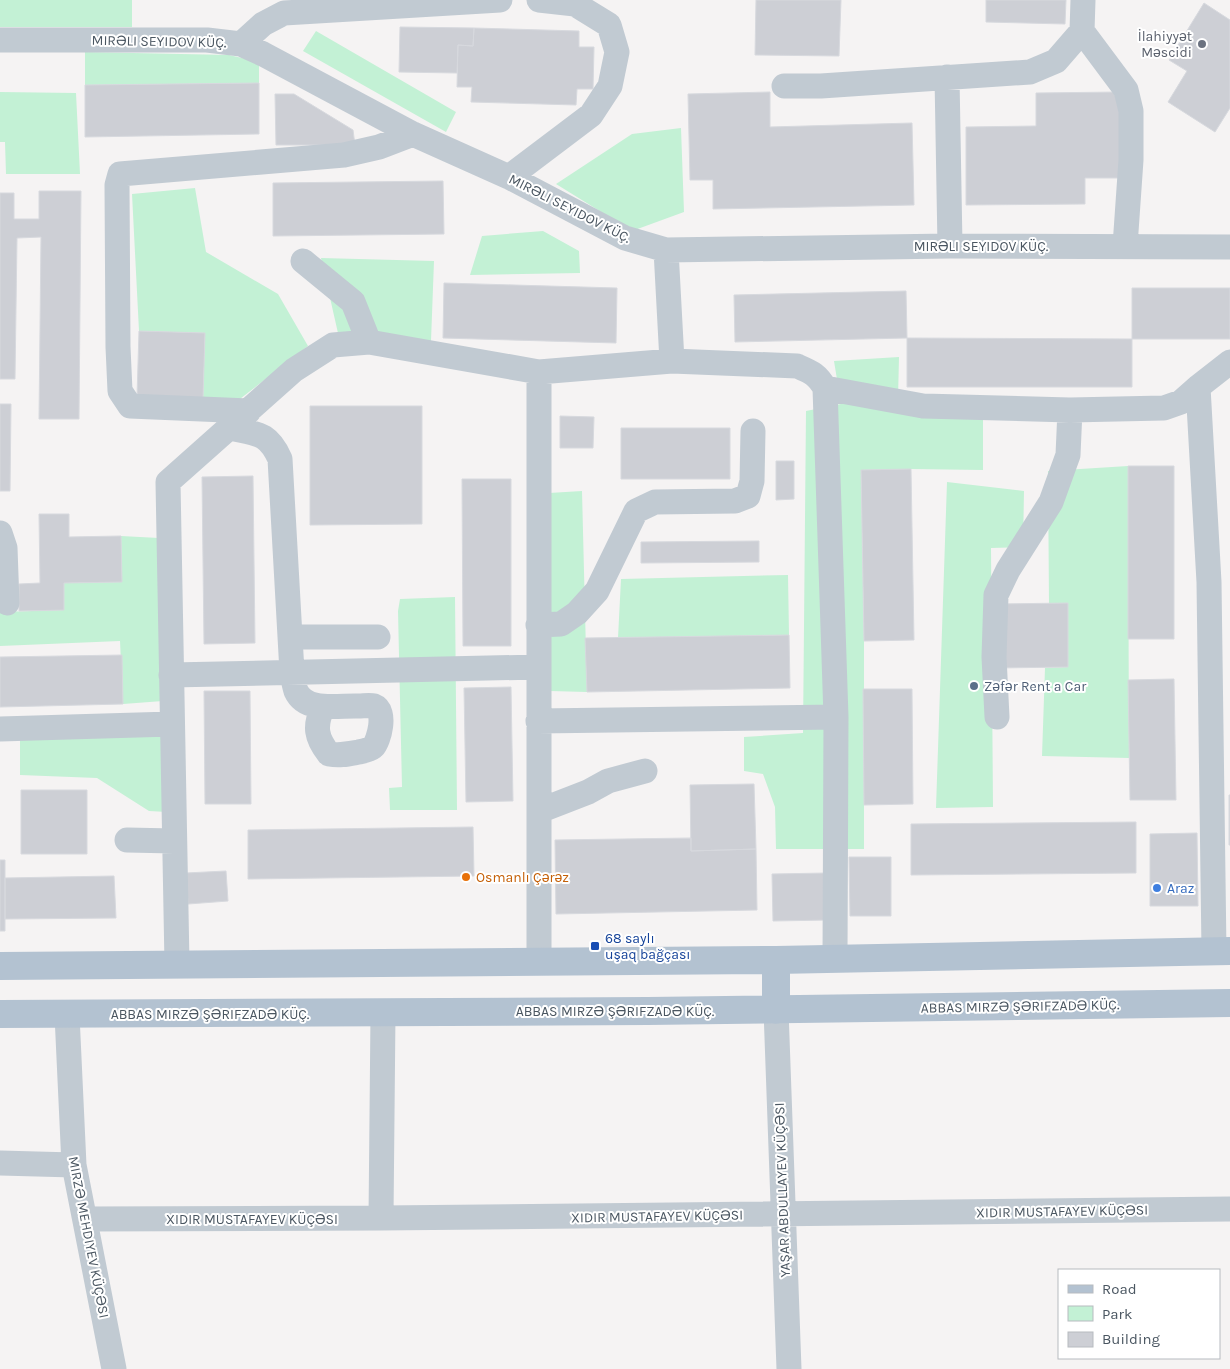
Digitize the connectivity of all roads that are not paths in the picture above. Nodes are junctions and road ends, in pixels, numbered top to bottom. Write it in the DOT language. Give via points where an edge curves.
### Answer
graph roads {
  1 [pos="500,0"];
  2 [pos="539,0"];
  3 [pos="1083,0"];
  4 [pos="330,5"];
  5 [pos="1082,31"];
  6 [pos="0,40"];
  7 [pos="241,44"];
  8 [pos="947,78"];
  9 [pos="784,86"];
  10 [pos="412,134"];
  11 [pos="509,177"];
  12 [pos="950,246"];
  13 [pos="1125,246"];
  14 [pos="1230,247"];
  15 [pos="666,250"];
  16 [pos="303,262"];
  17 [pos="369,342"];
  18 [pos="672,361"];
  19 [pos="1230,362"];
  20 [pos="538,372"];
  21 [pos="1198,387"];
  22 [pos="825,388"];
  23 [pos="1070,410"];
  24 [pos="249,412"];
  25 [pos="230,428"];
  26 [pos="753,431"];
  27 [pos="0,533"];
  28 [pos="7,603"];
  29 [pos="538,625"];
  30 [pos="290,637"];
  31 [pos="378,637"];
  32 [pos="538,667"];
  33 [pos="292,672"];
  34 [pos="171,674"];
  35 [pos="323,707"];
  36 [pos="1221,716"];
  37 [pos="836,717"];
  38 [pos="997,717"];
  39 [pos="538,721"];
  40 [pos="172,724"];
  41 [pos="0,729"];
  42 [pos="645,771"];
  43 [pos="539,811"];
  44 [pos="127,840"];
  45 [pos="174,841"];
  46 [pos="1222,951"];
  47 [pos="835,958"];
  48 [pos="776,960"];
  49 [pos="539,961"];
  50 [pos="177,964"];
  51 [pos="0,966"];
  52 [pos="1230,1003"];
  53 [pos="776,1010"];
  54 [pos="383,1013"];
  55 [pos="0,1014"];
  56 [pos="67,1015"];
  57 [pos="0,1163"];
  58 [pos="74,1165"];
  59 [pos="1230,1209"];
  60 [pos="783,1214"];
  61 [pos="381,1218"];
  62 [pos="85,1219"];
  63 [pos="114,1369"];
  64 [pos="789,1369"];
  1 -- 4 [label="street"];
  2 -- 11 [label="street" via="575,4 609,25 617,52 610,86 591,115"];
  3 -- 5 [label="street"];
  4 -- 7 [label="street" via="284,14 263,24"];
  5 -- 8 [label="street" via="1056,60 1030,72"];
  5 -- 13 [label="street" via="1126,90 1131,111"];
  6 -- 7 [label="street, MIRƏLI SEYIDOV KÜÇ." via="207,40"];
  7 -- 10 [label="street, MIRƏLI SEYIDOV KÜÇ."];
  8 -- 9 [label="street"];
  8 -- 12 [label="street"];
  10 -- 11 [label="street, MIRƏLI SEYIDOV KÜÇ."];
  10 -- 24 [label="street" via="380,147 344,155 120,174 117,185 120,391 130,406"];
  11 -- 15 [label="street, MIRƏLI SEYIDOV KÜÇ." via="625,238"];
  12 -- 13 [label="street, MIRƏLI SEYIDOV KÜÇ."];
  12 -- 15 [label="street, MIRƏLI SEYIDOV KÜÇ."];
  13 -- 14 [label="street, MIRƏLI SEYIDOV KÜÇ."];
  15 -- 18 [label="street"];
  16 -- 17 [label="street" via="352,302"];
  17 -- 20 [label="street"];
  17 -- 24 [label="street" via="333,345 294,370"];
  18 -- 20 [label="street"];
  18 -- 22 [label="street" via="797,366 818,377"];
  19 -- 21 [label="street"];
  20 -- 29 [label="street"];
  21 -- 23 [label="street" via="1181,402 1164,408"];
  21 -- 36 [label="street" via="1209,582"];
  22 -- 23 [label="street" via="922,406"];
  22 -- 37 [label="street"];
  23 -- 38 [label="street" via="1068,455 1051,502 996,595 994,657"];
  24 -- 25 [label="street"];
  25 -- 30 [label="street" via="262,435 274,446 280,459"];
  25 -- 34 [label="street" via="168,482"];
  26 -- 29 [label="street" via="752,481 748,496 735,501 655,502 636,511 597,591 577,613 561,624"];
  27 -- 28 [label="street" via="5,548"];
  29 -- 32 [label="street"];
  30 -- 31 [label="street"];
  30 -- 33 [label="street"];
  32 -- 33 [label="street"];
  32 -- 39 [label="street"];
  33 -- 34 [label="street"];
  33 -- 35 [label="street" via="296,691 304,701"];
  34 -- 40 [label="street"];
  36 -- 46 [label="street"];
  37 -- 39 [label="street"];
  37 -- 47 [label="street"];
  39 -- 43 [label="street"];
  40 -- 41 [label="street"];
  40 -- 45 [label="street"];
  42 -- 43 [label="street" via="608,781"];
  43 -- 49 [label="street"];
  44 -- 45 [label="street"];
  45 -- 50 [label="street"];
  46 -- 47 [label="main road"];
  47 -- 48 [label="main road"];
  48 -- 49 [label="main road"];
  48 -- 53 [label="main road"];
  49 -- 50 [label="main road"];
  50 -- 51 [label="main road"];
  52 -- 53 [label="main road, ABBAS MIRZƏ ŞƏRIFZADƏ KÜÇ."];
  53 -- 54 [label="main road, ABBAS MIRZƏ ŞƏRIFZADƏ KÜÇ."];
  53 -- 60 [label="street, YAŞAR ABDULLAYEV KÜÇƏSI"];
  54 -- 56 [label="main road, ABBAS MIRZƏ ŞƏRIFZADƏ KÜÇ."];
  54 -- 61 [label="street"];
  55 -- 56 [label="main road, ABBAS MIRZƏ ŞƏRIFZADƏ KÜÇ."];
  56 -- 58 [label="street, MIRZƏ MEHDIYEV KÜÇƏSI"];
  57 -- 58 [label="street"];
  58 -- 62 [label="street, MIRZƏ MEHDIYEV KÜÇƏSI"];
  59 -- 60 [label="street"];
  60 -- 61 [label="street"];
  60 -- 64 [label="street, YAŞAR ABDULLAYEV KÜÇƏSI"];
  61 -- 62 [label="street"];
  62 -- 63 [label="street, MIRZƏ MEHDIYEV KÜÇƏSI"];
}
